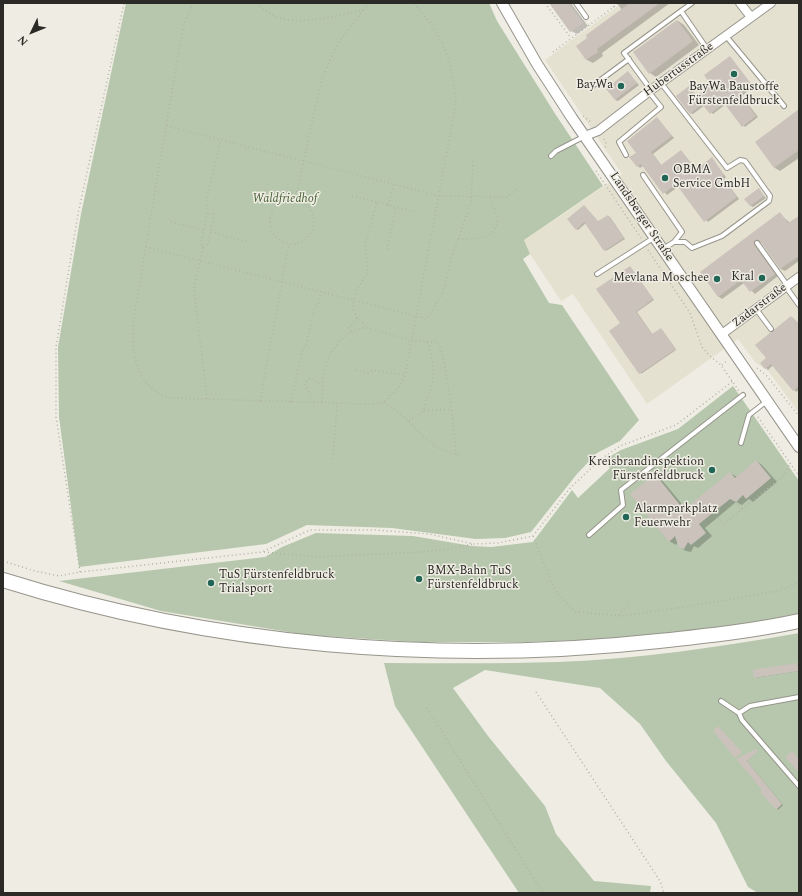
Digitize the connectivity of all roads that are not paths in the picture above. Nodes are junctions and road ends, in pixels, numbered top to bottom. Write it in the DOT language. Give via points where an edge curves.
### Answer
graph roads {
  1 [pos="502,3"];
  2 [pos="576,3"];
  3 [pos="692,3"];
  4 [pos="740,3"];
  5 [pos="771,3"];
  6 [pos="681,12"];
  7 [pos="586,17"];
  8 [pos="751,17"];
  9 [pos="726,36"];
  10 [pos="708,49"];
  11 [pos="629,59"];
  12 [pos="661,83"];
  13 [pos="591,87"];
  14 [pos="650,91"];
  15 [pos="784,106"];
  16 [pos="585,136"];
  17 [pos="626,155"];
  18 [pos="551,156"];
  19 [pos="643,175"];
  20 [pos="655,237"];
  21 [pos="674,242"];
  22 [pos="757,242"];
  23 [pos="663,250"];
  24 [pos="597,274"];
  25 [pos="799,277"];
  26 [pos="786,286"];
  27 [pos="799,305"];
  28 [pos="756,309"];
  29 [pos="771,328"];
  30 [pos="722,334"];
  31 [pos="743,395"];
  32 [pos="767,401"];
  33 [pos="741,443"];
  34 [pos="799,447"];
  35 [pos="589,535"];
  36 [pos="3,580"];
  37 [pos="799,621"];
  38 [pos="799,697"];
  39 [pos="721,701"];
  40 [pos="739,713"];
  41 [pos="799,786"];
  1 -- 16 [label="street, Landsberger Straße" via="537,64"];
  2 -- 7 [label="lane"];
  3 -- 6 [label="lane"];
  4 -- 8 [label="street"];
  5 -- 8 [label="street, Hubertusstraße"];
  6 -- 10 [label="lane"];
  6 -- 11 [label="lane" via="624,53"];
  8 -- 9 [label="street, Hubertusstraße"];
  9 -- 10 [label="street, Hubertusstraße"];
  9 -- 15 [label="lane"];
  10 -- 12 [label="street, Hubertusstraße"];
  11 -- 13 [label="lane"];
  11 -- 14 [label="lane"];
  12 -- 14 [label="street, Hubertusstraße"];
  12 -- 21 [label="lane" via="727,168 740,160 745,161 770,196 769,201 722,236 692,248 685,242"];
  14 -- 16 [label="street, Hubertusstraße" via="598,131"];
  14 -- 17 [label="lane" via="661,107 619,142"];
  16 -- 18 [label="lane"];
  16 -- 20 [label="street, Landsberger Straße"];
  19 -- 21 [label="lane" via="682,232"];
  20 -- 23 [label="street, Landsberger Straße"];
  20 -- 24 [label="lane"];
  21 -- 23 [label="lane"];
  22 -- 26 [label="lane"];
  23 -- 30 [label="street, Landsberger Straße"];
  25 -- 26 [label="street, Zadarstraße"];
  26 -- 27 [label="lane"];
  26 -- 28 [label="street, Zadarstraße"];
  28 -- 29 [label="lane"];
  28 -- 30 [label="street, Zadarstraße"];
  30 -- 32 [label="street, Landsberger Straße"];
  31 -- 35 [label="lane" via="621,490 623,505"];
  32 -- 33 [label="lane" via="753,410 746,421"];
  32 -- 34 [label="street, Landsberger Straße"];
  36 -- 37 [label="highway" via="85,603 230,632 325,644 425,650 502,652 591,649 690,638"];
  38 -- 40 [label="lane" via="750,706"];
  39 -- 40 [label="lane"];
  40 -- 41 [label="lane" via="742,720"];
}
